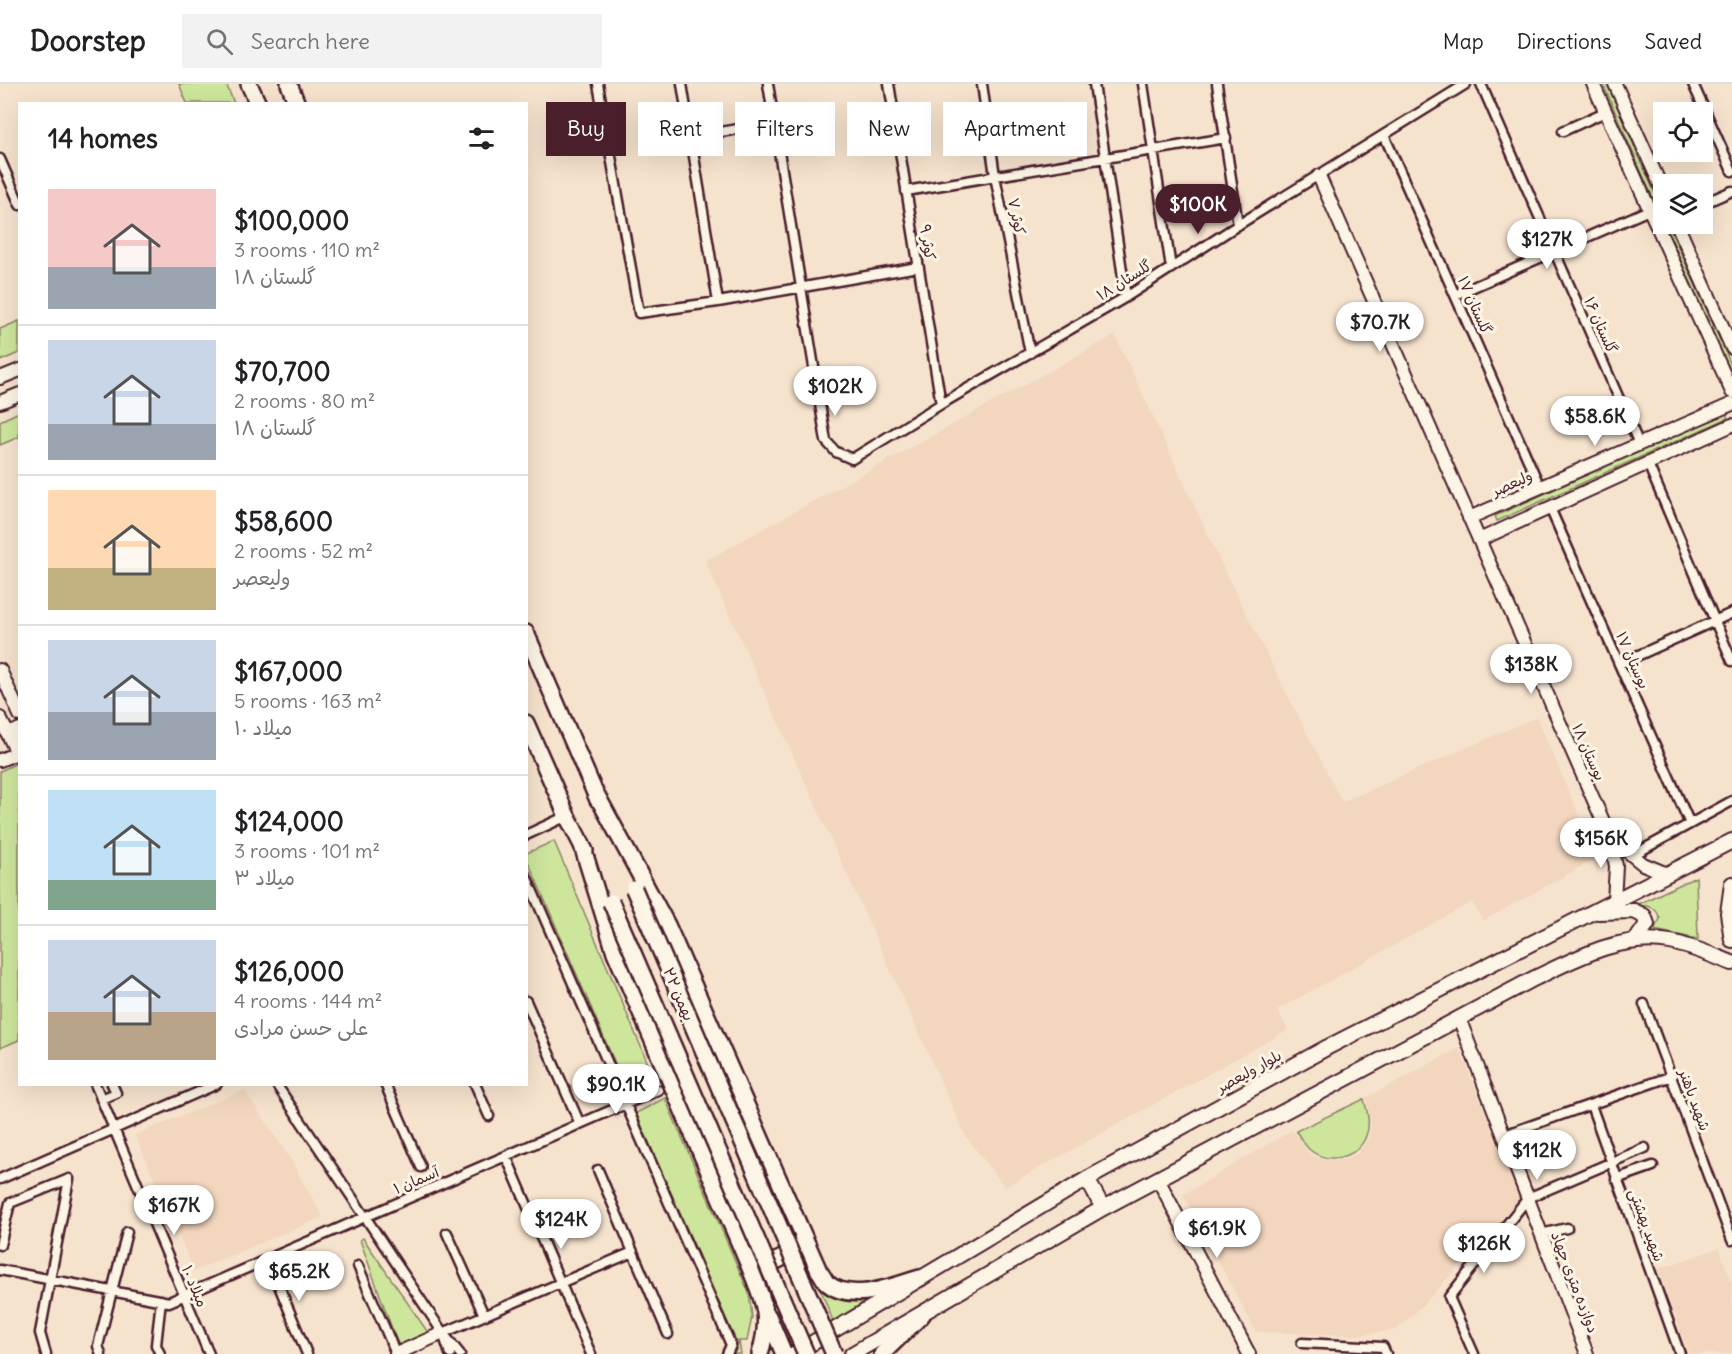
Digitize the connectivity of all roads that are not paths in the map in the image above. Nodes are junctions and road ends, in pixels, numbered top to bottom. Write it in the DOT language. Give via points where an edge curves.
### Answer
graph roads {
  1 [pos="249,84"];
  2 [pos="289,84"];
  3 [pos="598,84"];
  4 [pos="681,84"];
  5 [pos="768,84"];
  6 [pos="889,84"];
  7 [pos="982,84"];
  8 [pos="1094,84"];
  9 [pos="1143,84"];
  10 [pos="1217,84"];
  11 [pos="1466,84"];
  12 [pos="1480,84"];
  13 [pos="1593,84"];
  14 [pos="1615,84"];
  15 [pos="1693,84"];
  16 [pos="257,102"];
  17 [pos="296,102"];
  18 [pos="684,102"];
  19 [pos="771,102"];
  20 [pos="1605,112"];
  21 [pos="1563,131"];
  22 [pos="1384,135"];
  23 [pos="1226,138"];
  24 [pos="1154,150"];
  25 [pos="693,156"];
  26 [pos="780,156"];
  27 [pos="1105,158"];
  28 [pos="0,159"];
  29 [pos="1732,171"];
  30 [pos="1655,174"];
  31 [pos="995,176"];
  32 [pos="1319,176"];
  33 [pos="906,191"];
  34 [pos="1732,191"];
  35 [pos="1713,199"];
  36 [pos="18,200"];
  37 [pos="1649,210"];
  38 [pos="1238,225"];
  39 [pos="1681,234"];
  40 [pos="1554,251"];
  41 [pos="918,267"];
  42 [pos="1171,268"];
  43 [pos="802,288"];
  44 [pos="1455,295"];
  45 [pos="1126,297"];
  46 [pos="717,302"];
  47 [pos="1732,348"];
  48 [pos="1030,353"];
  49 [pos="18,371"];
  50 [pos="0,378"];
  51 [pos="1732,392"];
  52 [pos="18,395"];
  53 [pos="0,402"];
  54 [pos="941,404"];
  55 [pos="1732,404"];
  56 [pos="1732,425"];
  57 [pos="1639,444"];
  58 [pos="1648,464"];
  59 [pos="1540,487"];
  60 [pos="1550,508"];
  61 [pos="1469,518"];
  62 [pos="1479,540"];
  63 [pos="1732,613"];
  64 [pos="1715,621"];
  65 [pos="528,638"];
  66 [pos="1732,661"];
  67 [pos="1619,664"];
  68 [pos="0,670"];
  69 [pos="18,710"];
  70 [pos="3,724"];
  71 [pos="528,728"];
  72 [pos="18,730"];
  73 [pos="18,752"];
  74 [pos="0,760"];
  75 [pos="594,790"];
  76 [pos="1732,801"];
  77 [pos="567,816"];
  78 [pos="1690,824"];
  79 [pos="528,834"];
  80 [pos="1610,837"];
  81 [pos="1732,841"];
  82 [pos="581,842"];
  83 [pos="1633,855"];
  84 [pos="1667,874"];
  85 [pos="528,881"];
  86 [pos="1732,884"];
  87 [pos="1614,901"];
  88 [pos="1591,912"];
  89 [pos="1636,940"];
  90 [pos="1732,940"];
  91 [pos="1732,963"];
  92 [pos="1644,1004"];
  93 [pos="528,1006"];
  94 [pos="1460,1018"];
  95 [pos="1671,1076"];
  96 [pos="96,1086"];
  97 [pos="113,1086"];
  98 [pos="212,1086"];
  99 [pos="277,1086"];
  100 [pos="386,1086"];
  101 [pos="476,1086"];
  102 [pos="658,1090"];
  103 [pos="101,1099"];
  104 [pos="626,1104"];
  105 [pos="1591,1105"];
  106 [pos="489,1116"];
  107 [pos="580,1124"];
  108 [pos="114,1129"];
  109 [pos="1504,1135"];
  110 [pos="1645,1148"];
  111 [pos="506,1156"];
  112 [pos="1611,1162"];
  113 [pos="1653,1166"];
  114 [pos="421,1167"];
  115 [pos="598,1170"];
  116 [pos="0,1179"];
  117 [pos="1087,1179"];
  118 [pos="1158,1179"];
  119 [pos="1616,1179"];
  120 [pos="1528,1198"];
  121 [pos="1102,1208"];
  122 [pos="365,1217"];
  123 [pos="1567,1228"];
  124 [pos="127,1232"];
  125 [pos="447,1233"];
  126 [pos="1541,1234"];
  127 [pos="804,1237"];
  128 [pos="1732,1240"];
  129 [pos="0,1245"];
  130 [pos="633,1252"];
  131 [pos="268,1259"];
  132 [pos="748,1263"];
  133 [pos="358,1266"];
  134 [pos="0,1270"];
  135 [pos="920,1278"];
  136 [pos="50,1279"];
  137 [pos="560,1283"];
  138 [pos="111,1291"];
  139 [pos="184,1295"];
  140 [pos="161,1300"];
  141 [pos="766,1310"];
  142 [pos="484,1315"];
  143 [pos="922,1315"];
  144 [pos="443,1333"];
  145 [pos="668,1334"];
  146 [pos="1302,1343"];
  147 [pos="46,1354"];
  148 [pos="102,1354"];
  149 [pos="160,1354"];
  150 [pos="209,1354"];
  151 [pos="307,1354"];
  152 [pos="396,1354"];
  153 [pos="450,1354"];
  154 [pos="460,1354"];
  155 [pos="591,1354"];
  156 [pos="727,1354"];
  157 [pos="760,1354"];
  158 [pos="784,1354"];
  159 [pos="794,1354"];
  160 [pos="806,1354"];
  161 [pos="834,1354"];
  162 [pos="852,1354"];
  163 [pos="882,1354"];
  164 [pos="1249,1354"];
  165 [pos="1386,1354"];
  166 [pos="1474,1354"];
  167 [pos="1587,1354"];
  168 [pos="1680,1354"];
  1 -- 16 [label="highway"];
  2 -- 17 [label="highway"];
  3 -- 46 [label="street" via="639,313"];
  4 -- 18 [label="street"];
  5 -- 19 [label="street"];
  6 -- 33 [label="street, کوثر ۹"];
  7 -- 31 [label="street, کوثر ۷"];
  8 -- 27 [label="street"];
  9 -- 24 [label="street"];
  10 -- 23 [label="street"];
  11 -- 22 [label="street, گلستان ۱۸"];
  12 -- 40 [label="street, گلستان ۱۶"];
  13 -- 20 [label="street"];
  14 -- 30 [label="street"];
  15 -- 29 [label="street"];
  20 -- 21 [label="street"];
  20 -- 37 [label="street"];
  22 -- 32 [label="street, گلستان ۱۸"];
  22 -- 44 [label="street, گلستان ۱۷"];
  23 -- 24 [label="street"];
  23 -- 38 [label="street"];
  24 -- 27 [label="street"];
  24 -- 42 [label="street"];
  25 -- 46 [label="street"];
  26 -- 43 [label="street"];
  27 -- 31 [label="street"];
  27 -- 45 [label="street"];
  28 -- 36 [label="street"];
  31 -- 33 [label="street"];
  31 -- 48 [label="street, کوثر ۷"];
  32 -- 38 [label="street, گلستان ۱۸"];
  32 -- 61 [label="street"];
  33 -- 41 [label="street, کوثر ۹"];
  34 -- 35 [label="street"];
  37 -- 40 [label="street"];
  37 -- 51 [label="street"];
  38 -- 42 [label="street, گلستان ۱۸"];
  39 -- 47 [label="street"];
  40 -- 44 [label="street"];
  40 -- 57 [label="street, گلستان ۱۶"];
  41 -- 43 [label="street"];
  41 -- 54 [label="street, کوثر ۹"];
  42 -- 45 [label="street, گلستان ۱۸"];
  43 -- 46 [label="street"];
  43 -- 54 [label="street, گلستان ۱۸" via="826,441 836,452 852,459"];
  44 -- 59 [label="street, گلستان ۱۷"];
  45 -- 48 [label="street, گلستان ۱۸"];
  48 -- 54 [label="street, گلستان ۱۸"];
  49 -- 50 [label="street"];
  52 -- 53 [label="street"];
  55 -- 57 [label="street, ولیعصر"];
  56 -- 58 [label="street"];
  57 -- 59 [label="street, ولیعصر"];
  58 -- 60 [label="street"];
  58 -- 64 [label="street"];
  59 -- 61 [label="street, ولیعصر"];
  60 -- 62 [label="street"];
  60 -- 67 [label="street, بوستان ۱۷"];
  61 -- 62 [label="street, بوستان ۱۸"];
  62 -- 80 [label="street, بوستان ۱۸"];
  63 -- 64 [label="street"];
  64 -- 66 [label="street"];
  64 -- 67 [label="street"];
  65 -- 75 [label="highway, ۲۲ بهمن"];
  67 -- 78 [label="street, بوستان ۱۷"];
  68 -- 69 [label="street"];
  70 -- 72 [label="street" via="11,733"];
  70 -- 73 [label="street"];
  71 -- 77 [label="highway, ۲۲ بهمن"];
  73 -- 74 [label="street"];
  75 -- 127 [label="highway" via="667,925"];
  75 -- 161 [label="highway, ۲۲ بهمن, bridge"];
  76 -- 78 [label="street"];
  77 -- 79 [label="street"];
  77 -- 82 [label="highway, ۲۲ بهمن"];
  78 -- 83 [label="street"];
  80 -- 83 [label="street, بوستان ۱۸"];
  80 -- 87 [label="street" via="1616,866"];
  81 -- 84 [label="main road, بلوار ولیعصر"];
  82 -- 132 [label="highway" via="615,952"];
  82 -- 160 [label="highway, ۲۲ بهمن, bridge" via="611,902"];
  83 -- 84 [label="street, بوستان ۱۸"];
  84 -- 87 [label="main road, بلوار ولیعصر"];
  85 -- 104 [label="street"];
  86 -- 90 [label="main road" via="1728,913"];
  87 -- 88 [label="main road, بلوار ولیعصر"];
  88 -- 89 [label="main road" via="1634,911 1644,916 1647,924"];
  88 -- 117 [label="main road, بلوار ولیعصر" via="1328,1047"];
  89 -- 91 [label="main road" via="1671,942"];
  89 -- 94 [label="main road" via="1585,955"];
  92 -- 95 [label="street, شهید باهنر"];
  93 -- 107 [label="street"];
  94 -- 109 [label="street, دوازده متری جهاد"];
  94 -- 118 [label="main road"];
  95 -- 105 [label="street"];
  95 -- 128 [label="street, شهید باهنر"];
  96 -- 103 [label="street, میلاد ۱۰"];
  97 -- 103 [label="street" via="116,1093"];
  98 -- 108 [label="street"];
  99 -- 122 [label="street"];
  100 -- 114 [label="street"];
  101 -- 106 [label="street"];
  102 -- 104 [label="street, آسمان ۱"];
  103 -- 108 [label="street, میلاد ۱۰"];
  104 -- 107 [label="street, آسمان ۱"];
  104 -- 156 [label="street" via="731,1345"];
  105 -- 109 [label="street"];
  105 -- 112 [label="street, شهید بهشتی"];
  107 -- 111 [label="street, آسمان ۱"];
  108 -- 116 [label="street"];
  108 -- 139 [label="street, میلاد ۱۰"];
  109 -- 120 [label="street, دوازده متری جهاد"];
  110 -- 112 [label="street"];
  111 -- 122 [label="street, آسمان ۱"];
  111 -- 137 [label="street"];
  112 -- 119 [label="street, شهید بهشتی"];
  112 -- 120 [label="street"];
  113 -- 119 [label="street"];
  115 -- 130 [label="street"];
  117 -- 121 [label="main road"];
  117 -- 135 [label="main road, بلوار ولیعصر"];
  118 -- 121 [label="main road"];
  118 -- 164 [label="street"];
  119 -- 168 [label="street, شهید بهشتی"];
  120 -- 126 [label="street, دوازده متری جهاد"];
  120 -- 166 [label="street" via="1449,1298"];
  121 -- 143 [label="main road"];
  122 -- 131 [label="street, آسمان ۱"];
  122 -- 144 [label="street"];
  123 -- 126 [label="street"];
  124 -- 138 [label="street"];
  125 -- 142 [label="street"];
  126 -- 167 [label="street, دوازده متری جهاد"];
  127 -- 132 [label="highway" via="781,1260"];
  127 -- 135 [label="highway" via="827,1283 841,1290 871,1291"];
  129 -- 136 [label="street" via="10,1203 69,1179"];
  130 -- 137 [label="street"];
  130 -- 145 [label="street"];
  131 -- 139 [label="street, آسمان ۱"];
  131 -- 151 [label="street"];
  132 -- 141 [label="highway"];
  133 -- 152 [label="street"];
  134 -- 136 [label="street"];
  135 -- 159 [label="main road, بلوار ولیعصر"];
  136 -- 138 [label="street"];
  136 -- 147 [label="street" via="40,1333"];
  137 -- 142 [label="street"];
  137 -- 155 [label="street"];
  138 -- 140 [label="street"];
  138 -- 148 [label="street" via="98,1346"];
  139 -- 140 [label="street, آسمان ۱" via="169,1302"];
  139 -- 150 [label="street, میلاد ۱۰"];
  140 -- 149 [label="street" via="156,1345"];
  141 -- 157 [label="highway"];
  141 -- 158 [label="highway"];
  142 -- 144 [label="street"];
  143 -- 162 [label="main road"];
  143 -- 163 [label="highway"];
  144 -- 152 [label="street"];
  144 -- 153 [label="street"];
  144 -- 154 [label="street"];
  146 -- 165 [label="street" via="1383,1347"];
}
